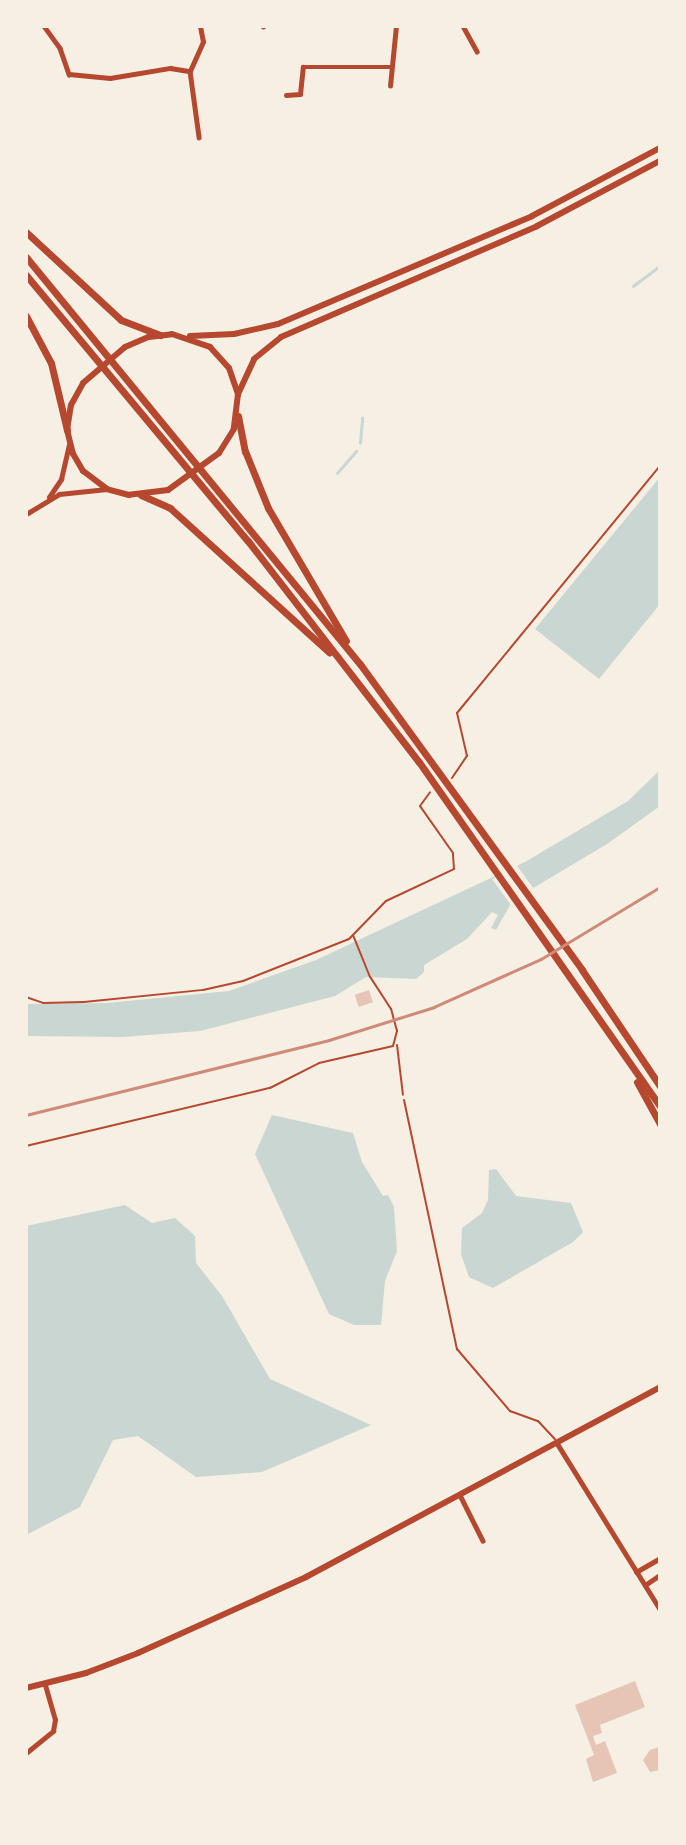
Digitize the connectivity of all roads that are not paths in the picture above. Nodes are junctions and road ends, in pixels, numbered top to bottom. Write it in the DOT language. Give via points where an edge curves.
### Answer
graph roads {
  1 [pos="44,26"];
  2 [pos="200,26"];
  3 [pos="396,26"];
  4 [pos="463,26"];
  5 [pos="477,51"];
  6 [pos="391,67"];
  7 [pos="190,71"];
  8 [pos="390,86"];
  9 [pos="286,95"];
  10 [pos="200,137"];
  11 [pos="660,148"];
  12 [pos="660,161"];
  13 [pos="26,232"];
  14 [pos="26,257"];
  15 [pos="26,275"];
  16 [pos="26,317"];
  17 [pos="160,335"];
  18 [pos="185,336"];
  19 [pos="238,394"];
  20 [pos="238,416"];
  21 [pos="67,430"];
  22 [pos="69,444"];
  23 [pos="107,489"];
  24 [pos="141,495"];
  25 [pos="47,499"];
  26 [pos="26,514"];
  27 [pos="360,664"];
  28 [pos="345,667"];
  29 [pos="630,1065"];
  30 [pos="660,1084"];
  31 [pos="404,1100"];
  32 [pos="660,1106"];
  33 [pos="660,1124"];
  34 [pos="660,1387"];
  35 [pos="557,1443"];
  36 [pos="460,1495"];
  37 [pos="483,1541"];
  38 [pos="660,1558"];
  39 [pos="636,1572"];
  40 [pos="660,1575"];
  41 [pos="645,1585"];
  42 [pos="660,1609"];
  43 [pos="45,1685"];
  44 [pos="26,1688"];
  45 [pos="26,1753"];
  1 -- 7 [label="street" via="74,76 88,73 110,78 170,68"];
  2 -- 7 [label="street" via="203,42"];
  3 -- 6 [label="street"];
  4 -- 5 [label="street"];
  6 -- 8 [label="street"];
  6 -- 9 [label="street" via="303,67 300,94"];
  7 -- 10 [label="street"];
  11 -- 18 [label="main road" via="533,216 278,324 234,334"];
  12 -- 19 [label="main road" via="537,226 281,337 254,359"];
  13 -- 17 [label="highway" via="121,320"];
  14 -- 27 [label="highway" via="153,406"];
  15 -- 28 [label="highway" via="135,402"];
  16 -- 21 [label="highway" via="51,363"];
  17 -- 18 [label="main road"];
  17 -- 21 [label="main road" via="138,340 83,383 71,405"];
  18 -- 19 [label="main road" via="220,357"];
  19 -- 20 [label="main road"];
  20 -- 24 [label="main road" via="219,453 169,490"];
  20 -- 27 [label="highway" via="245,451 268,508"];
  21 -- 22 [label="main road"];
  22 -- 23 [label="main road" via="83,471"];
  22 -- 25 [label="street" via="61,479"];
  23 -- 24 [label="main road"];
  23 -- 25 [label="street" via="74,490"];
  24 -- 28 [label="highway" via="170,508"];
  25 -- 26 [label="street"];
  27 -- 30 [label="highway"];
  28 -- 29 [label="highway" via="419,762"];
  29 -- 32 [label="highway"];
  29 -- 33 [label="highway"];
  31 -- 35 [label="lane" via="457,1349 510,1411 538,1421"];
  34 -- 35 [label="main road"];
  35 -- 36 [label="main road"];
  35 -- 39 [label="street"];
  36 -- 37 [label="street"];
  36 -- 43 [label="main road" via="256,1600 138,1653"];
  38 -- 39 [label="street"];
  39 -- 41 [label="street"];
  40 -- 41 [label="street"];
  41 -- 42 [label="street"];
  43 -- 44 [label="main road"];
  43 -- 45 [label="street" via="55,1720 52,1731"];
}
